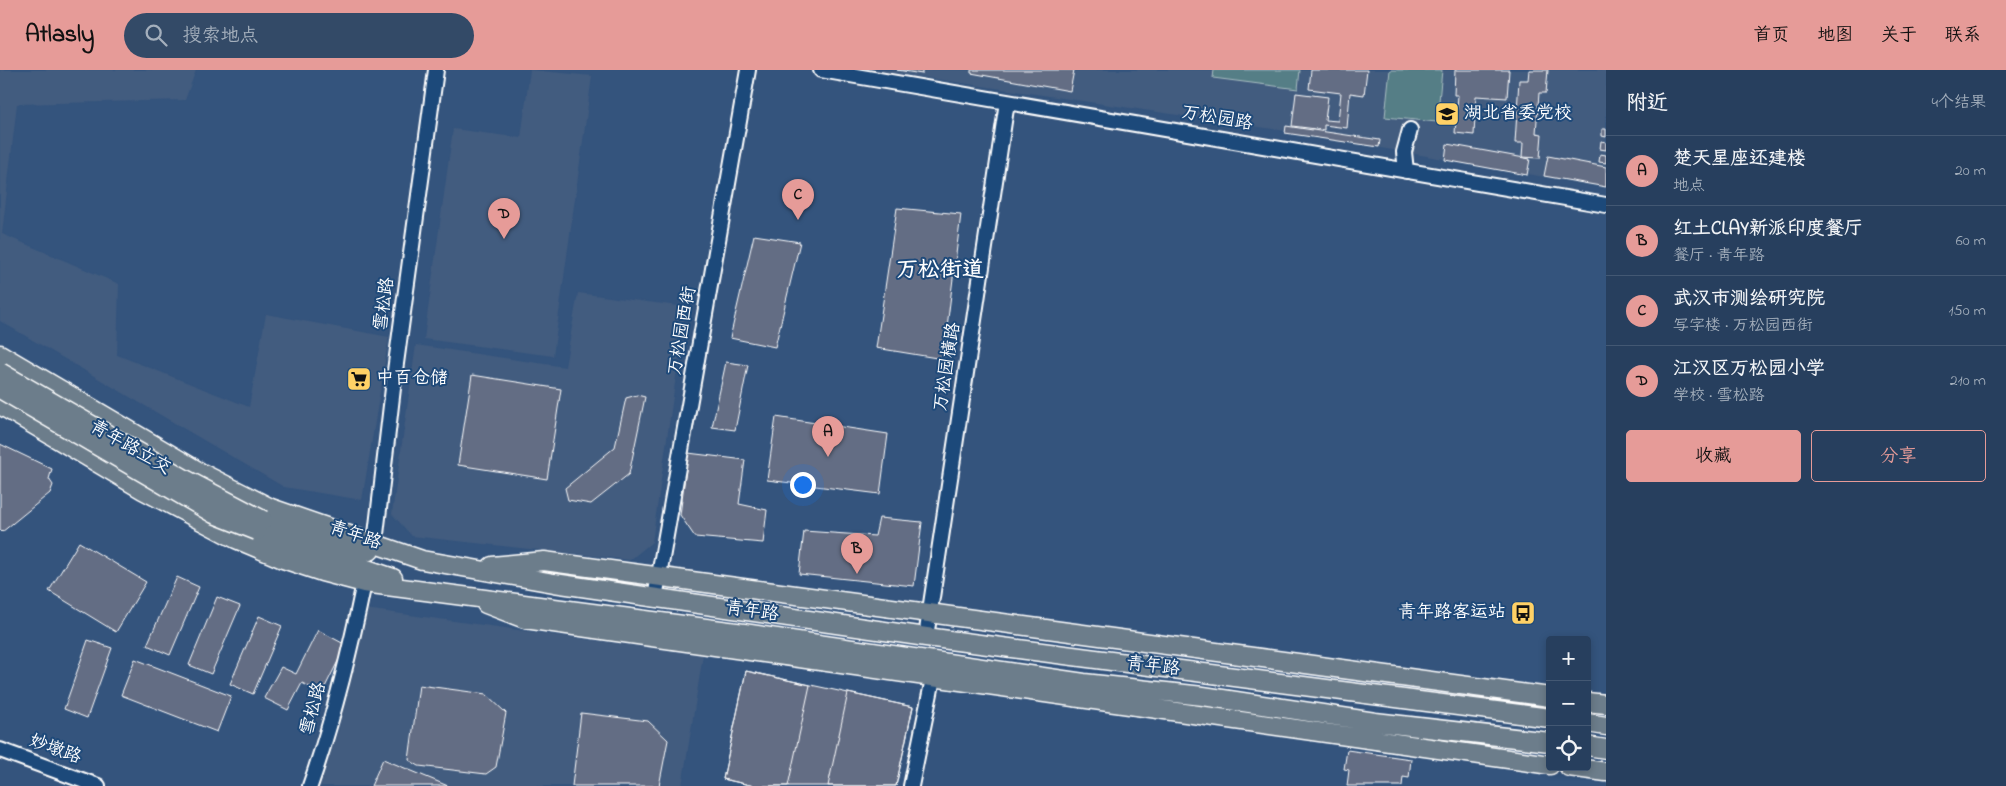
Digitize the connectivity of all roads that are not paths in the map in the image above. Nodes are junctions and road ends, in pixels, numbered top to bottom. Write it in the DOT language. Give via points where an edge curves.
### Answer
graph roads {
  1 [pos="436,70"];
  2 [pos="748,70"];
  3 [pos="821,70"];
  4 [pos="1007,102"];
  5 [pos="1410,130"];
  6 [pos="1406,171"];
  7 [pos="1606,205"];
  8 [pos="0,354"];
  9 [pos="0,372"];
  10 [pos="0,389"];
  11 [pos="0,405"];
  12 [pos="260,526"];
  13 [pos="375,543"];
  14 [pos="422,560"];
  15 [pos="467,568"];
  16 [pos="659,578"];
  17 [pos="364,583"];
  18 [pos="429,590"];
  19 [pos="460,594"];
  20 [pos="655,598"];
  21 [pos="855,605"];
  22 [pos="725,608"];
  23 [pos="930,615"];
  24 [pos="722,630"];
  25 [pos="926,637"];
  26 [pos="1311,665"];
  27 [pos="845,666"];
  28 [pos="935,670"];
  29 [pos="1546,696"];
  30 [pos="1214,698"];
  31 [pos="1408,700"];
  32 [pos="1591,702"];
  33 [pos="1606,704"];
  34 [pos="1546,717"];
  35 [pos="1591,724"];
  36 [pos="1606,726"];
  37 [pos="1334,734"];
  38 [pos="1508,737"];
  39 [pos="1546,742"];
  40 [pos="1402,744"];
  41 [pos="1591,747"];
  42 [pos="1606,749"];
  43 [pos="0,750"];
  44 [pos="1546,763"];
  45 [pos="1591,770"];
  46 [pos="1606,772"];
  47 [pos="98,786"];
  48 [pos="310,786"];
  49 [pos="912,786"];
  1 -- 13 [label="street, 雪松路"];
  2 -- 16 [label="street, 万松园西街"];
  3 -- 4 [label="street, 万松园路"];
  4 -- 6 [label="street, 万松园路"];
  4 -- 23 [label="street, 万松园横路"];
  5 -- 6 [label="street" via="1404,152"];
  6 -- 7 [label="street, 万松园路"];
  8 -- 13 [label="main road, 青年路" via="200,472 272,508"];
  9 -- 12 [label="main road, 青年路立交, bridge"];
  10 -- 12 [label="main road, 青年路立交, bridge" via="214,514"];
  11 -- 17 [label="main road, 青年路" via="144,490 236,539 290,562"];
  12 -- 14 [label="main road"];
  12 -- 18 [label="main road"];
  13 -- 14 [label="main road, 青年路"];
  14 -- 15 [label="main road, 青年路"];
  15 -- 16 [label="main road" via="544,561"];
  15 -- 20 [label="main road, 青年路"];
  16 -- 20 [label="street, 万松园西街"];
  16 -- 21 [label="main road"];
  17 -- 18 [label="main road, 青年路"];
  17 -- 48 [label="street, 雪松路" via="325,744"];
  18 -- 19 [label="main road, 青年路"];
  19 -- 24 [label="main road, 青年路"];
  19 -- 27 [label="main road" via="525,620"];
  20 -- 22 [label="main road, 青年路"];
  21 -- 22 [label="main road"];
  21 -- 23 [label="main road"];
  22 -- 25 [label="main road, 青年路"];
  23 -- 25 [label="street, 万松园横路"];
  23 -- 26 [label="main road"];
  24 -- 27 [label="main road"];
  24 -- 28 [label="main road, 青年路"];
  25 -- 31 [label="main road, 青年路"];
  26 -- 29 [label="main road"];
  26 -- 31 [label="main road"];
  27 -- 28 [label="main road"];
  28 -- 30 [label="main road, 青年路"];
  28 -- 37 [label="main road"];
  28 -- 49 [label="street"];
  30 -- 37 [label="main road"];
  30 -- 38 [label="main road, 青年路" via="1375,722"];
  31 -- 34 [label="main road, 青年路"];
  32 -- 33 [label="main road"];
  35 -- 36 [label="main road"];
  37 -- 40 [label="main road"];
  38 -- 39 [label="main road, 青年路"];
  38 -- 40 [label="main road"];
  40 -- 44 [label="main road"];
  41 -- 42 [label="main road"];
  43 -- 47 [label="street, 妙墩路"];
  45 -- 46 [label="main road"];
}
